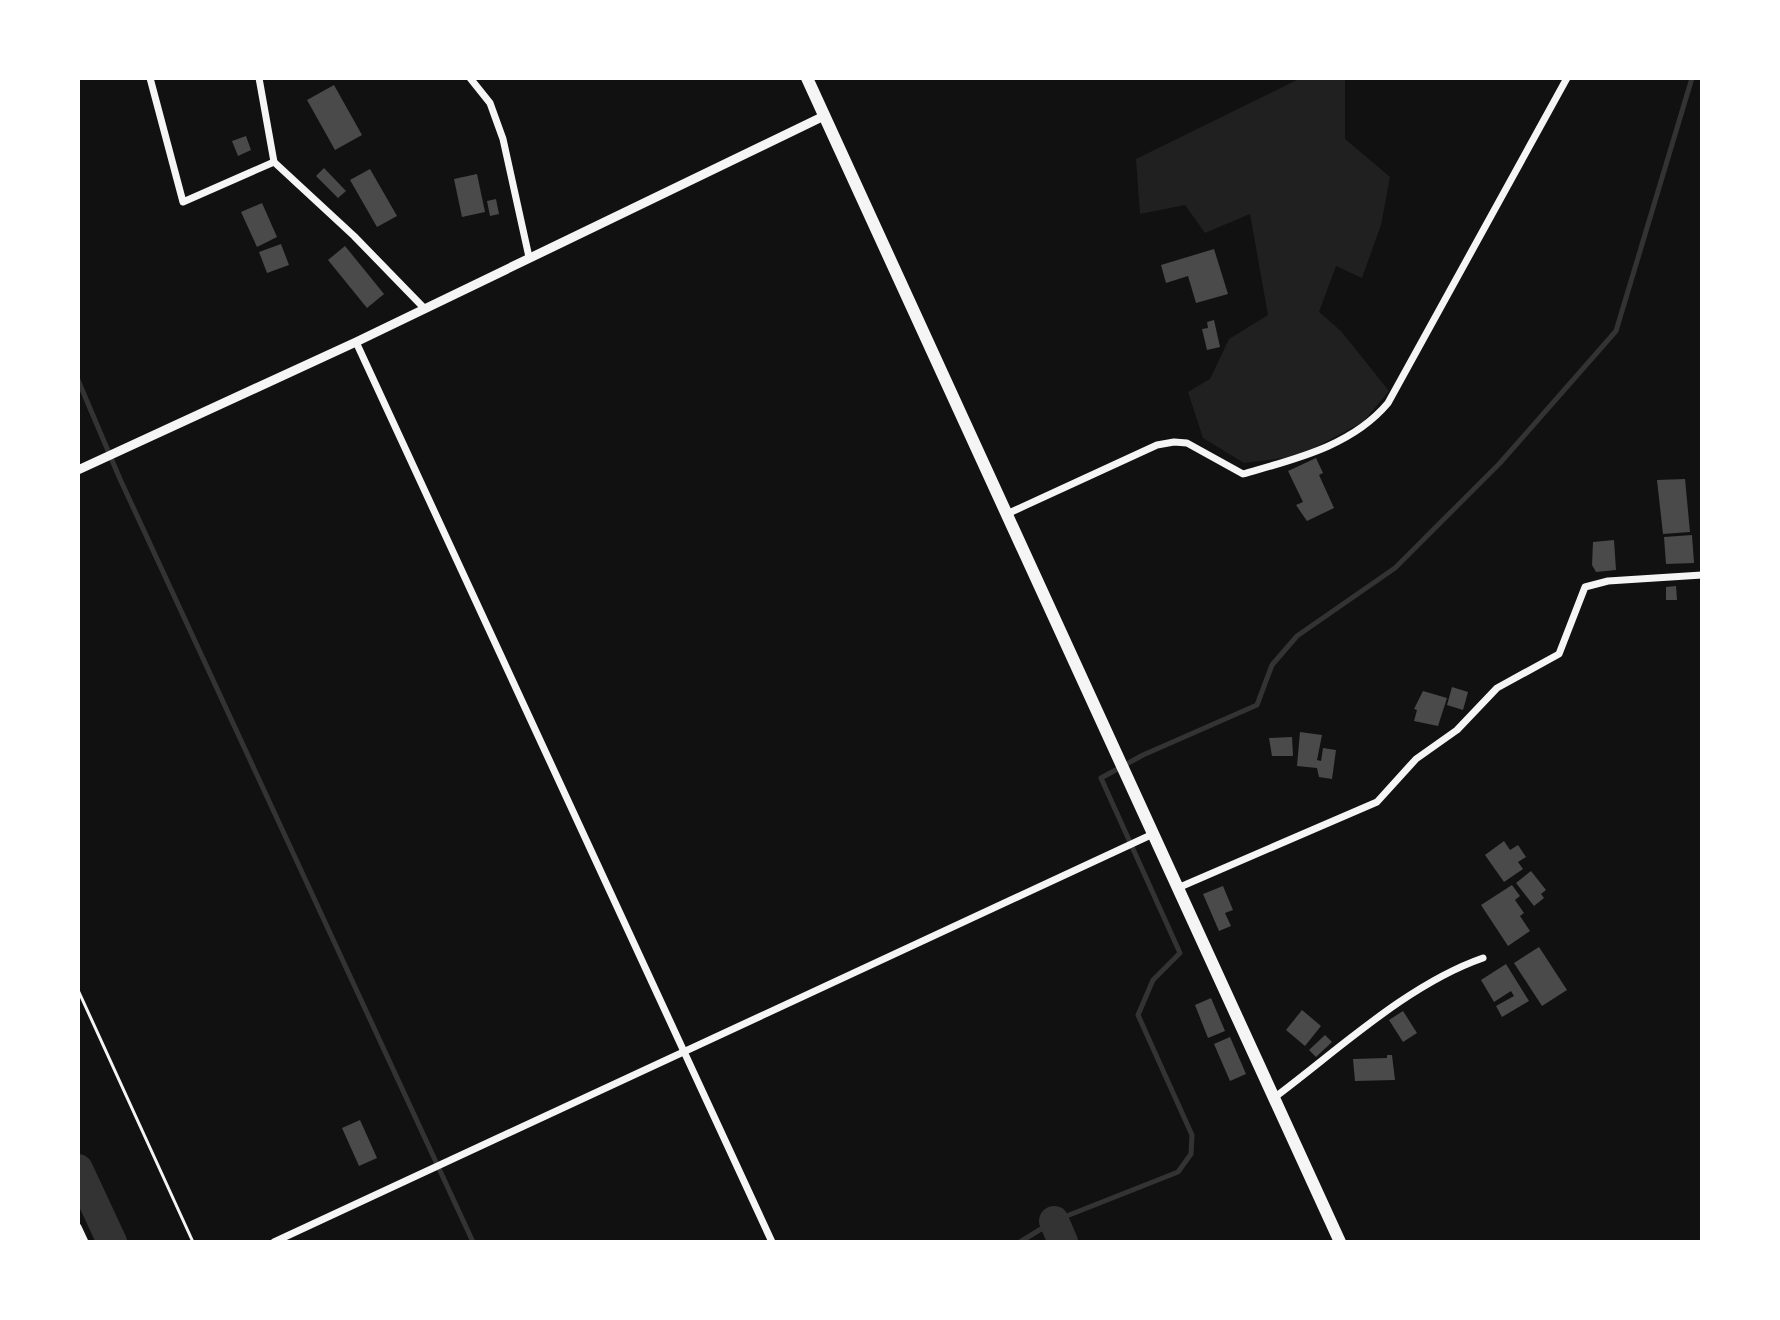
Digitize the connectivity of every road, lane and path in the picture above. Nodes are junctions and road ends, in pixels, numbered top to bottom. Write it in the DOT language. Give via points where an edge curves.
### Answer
graph roads {
  1 [pos="150,78"];
  2 [pos="259,78"];
  3 [pos="470,78"];
  4 [pos="807,78"];
  5 [pos="1567,78"];
  6 [pos="824,116"];
  7 [pos="274,162"];
  8 [pos="529,257"];
  9 [pos="423,307"];
  10 [pos="356,342"];
  11 [pos="78,470"];
  12 [pos="1009,513"];
  13 [pos="1702,575"];
  14 [pos="1155,833"];
  15 [pos="1180,887"];
  16 [pos="1483,958"];
  17 [pos="78,990"];
  18 [pos="686,1053"];
  19 [pos="1275,1097"];
  20 [pos="78,1227"];
  21 [pos="85,1242"];
  22 [pos="193,1242"];
  23 [pos="274,1242"];
  24 [pos="772,1242"];
  25 [pos="1340,1242"];
  1 -- 7 [label="street" via="183,202"];
  2 -- 7 [label="street"];
  3 -- 8 [label="street" via="490,103 503,139"];
  4 -- 6 [label="main road"];
  5 -- 12 [label="street" via="1388,403 1359,432 1243,474 1187,443 1157,445"];
  6 -- 8 [label="street"];
  6 -- 12 [label="main road"];
  7 -- 9 [label="street"];
  8 -- 9 [label="street"];
  9 -- 10 [label="street"];
  10 -- 11 [label="street"];
  10 -- 18 [label="street"];
  12 -- 14 [label="main road"];
  13 -- 15 [label="street" via="1585,587 1559,654 1497,688 1457,730 1416,759 1377,802"];
  14 -- 15 [label="main road"];
  14 -- 18 [label="street"];
  15 -- 19 [label="main road"];
  16 -- 19 [label="street" via="1426,985"];
  17 -- 22 [label="path"];
  18 -- 23 [label="street"];
  18 -- 24 [label="street"];
  19 -- 25 [label="main road"];
  20 -- 21 [label="street"];
}
